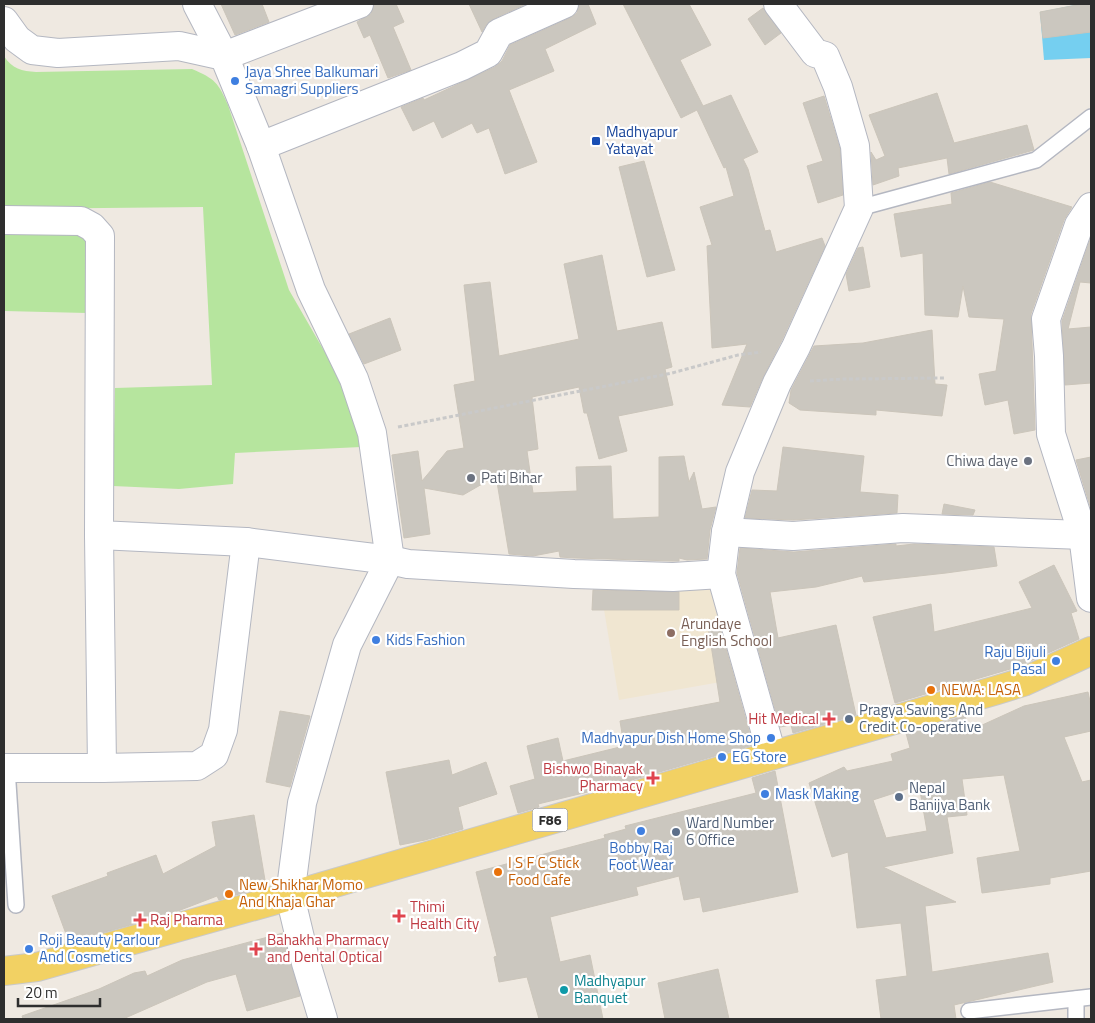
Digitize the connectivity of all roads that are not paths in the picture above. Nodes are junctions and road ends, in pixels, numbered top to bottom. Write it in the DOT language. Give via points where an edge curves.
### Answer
graph roads {
  1 [pos="197,4"];
  2 [pos="360,4"];
  3 [pos="564,4"];
  4 [pos="778,4"];
  5 [pos="4,21"];
  6 [pos="224,56"];
  7 [pos="1091,117"];
  8 [pos="260,146"];
  9 [pos="1091,207"];
  10 [pos="859,208"];
  11 [pos="4,220"];
  12 [pos="726,532"];
  13 [pos="99,534"];
  14 [pos="1083,534"];
  15 [pos="246,542"];
  16 [pos="390,560"];
  17 [pos="721,574"];
  18 [pos="1091,598"];
  19 [pos="1091,651"];
  20 [pos="772,755"];
  21 [pos="5,768"];
  22 [pos="102,768"];
  23 [pos="290,896"];
  24 [pos="16,905"];
  25 [pos="4,971"];
  26 [pos="1091,997"];
  27 [pos="1076,999"];
  28 [pos="969,1011"];
  29 [pos="323,1019"];
  30 [pos="1076,1019"];
  1 -- 6 [label="street"];
  2 -- 6 [label="street"];
  3 -- 8 [label="street" via="498,33 488,53 462,66"];
  4 -- 10 [label="street" via="815,52 825,56 838,87 855,146"];
  5 -- 6 [label="street" via="17,39 32,50 58,53 179,46"];
  6 -- 8 [label="street"];
  7 -- 10 [label="lane" via="1036,160"];
  8 -- 16 [label="street" via="311,290 354,379 372,432"];
  9 -- 14 [label="street" via="1079,225 1046,319 1051,434"];
  10 -- 12 [label="street" via="796,347 776,383 740,472"];
  11 -- 13 [label="street" via="81,221 100,236"];
  12 -- 14 [label="street" via="793,536 903,528"];
  12 -- 17 [label="street"];
  13 -- 15 [label="street"];
  13 -- 22 [label="street"];
  14 -- 18 [label="street"];
  15 -- 16 [label="street"];
  15 -- 22 [label="street" via="223,730 214,755 197,766"];
  16 -- 17 [label="street" via="408,564 574,574 672,577"];
  16 -- 23 [label="street" via="347,645 302,803"];
  17 -- 20 [label="street"];
  19 -- 20 [label="main road, F86" via="1023,682"];
  20 -- 23 [label="main road, F86"];
  21 -- 22 [label="street"];
  21 -- 24 [label="lane"];
  23 -- 25 [label="main road, F86" via="36,967"];
  23 -- 29 [label="street"];
  26 -- 27 [label="lane"];
  27 -- 28 [label="lane"];
  27 -- 30 [label="lane"];
}
